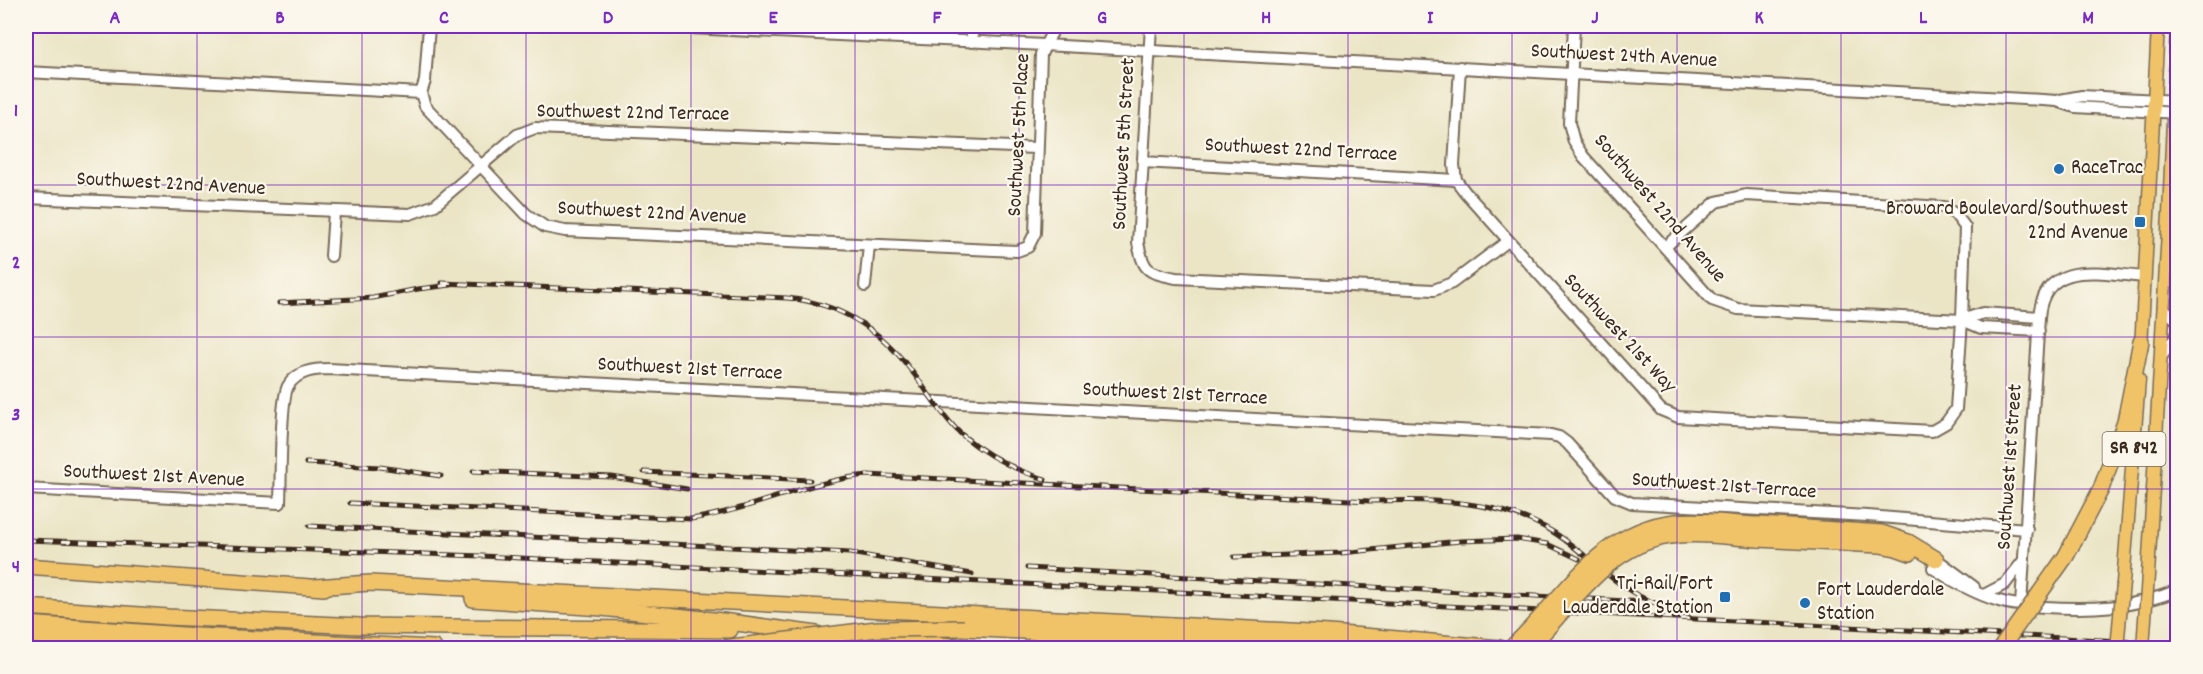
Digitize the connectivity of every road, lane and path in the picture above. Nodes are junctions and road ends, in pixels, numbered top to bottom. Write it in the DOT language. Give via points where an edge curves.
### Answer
graph roads {
  1 [pos="429,26"];
  2 [pos="649,26"];
  3 [pos="972,26"];
  4 [pos="1052,26"];
  5 [pos="1151,26"];
  6 [pos="1574,26"];
  7 [pos="2158,26"];
  8 [pos="2177,26"];
  9 [pos="685,27"];
  10 [pos="782,28"];
  11 [pos="884,31"];
  12 [pos="972,42"];
  13 [pos="1044,45"];
  14 [pos="1150,51"];
  15 [pos="1460,67"];
  16 [pos="26,72"];
  17 [pos="1572,74"];
  18 [pos="421,93"];
  19 [pos="2155,106"];
  20 [pos="2175,106"];
  21 [pos="1036,148"];
  22 [pos="1143,162"];
  23 [pos="479,166"];
  24 [pos="1456,180"];
  25 [pos="26,198"];
  26 [pos="334,212"];
  27 [pos="1508,240"];
  28 [pos="869,245"];
  29 [pos="1028,247"];
  30 [pos="1665,247"];
  31 [pos="331,256"];
  32 [pos="2145,277"];
  33 [pos="865,286"];
  34 [pos="2163,308"];
  35 [pos="2039,317"];
  36 [pos="1962,320"];
  37 [pos="2178,321"];
  38 [pos="2039,331"];
  39 [pos="2178,334"];
  40 [pos="2141,341"];
  41 [pos="2161,358"];
  42 [pos="296,377"];
  43 [pos="26,489"];
  44 [pos="2027,529"];
  45 [pos="1758,532"];
  46 [pos="2025,560"];
  47 [pos="1935,564"];
  48 [pos="26,566"];
  49 [pos="315,587"];
  50 [pos="2178,590"];
  51 [pos="1984,595"];
  52 [pos="2021,605"];
  53 [pos="26,607"];
  54 [pos="26,624"];
  55 [pos="793,631"];
  56 [pos="26,635"];
  57 [pos="26,645"];
  58 [pos="64,648"];
  59 [pos="168,648"];
  60 [pos="434,648"];
  61 [pos="724,648"];
  62 [pos="975,648"];
  63 [pos="1353,648"];
  64 [pos="1500,648"];
  65 [pos="1511,648"];
  66 [pos="1529,648"];
  67 [pos="2001,648"];
  68 [pos="2117,648"];
  69 [pos="2143,648"];
  1 -- 18 [label="street"];
  2 -- 9 [label="street, Southwest 24th Avenue"];
  3 -- 12 [label="street"];
  4 -- 13 [label="street, Southwest 5th Place"];
  5 -- 14 [label="street, Southwest 5th Street"];
  6 -- 17 [label="street, Southwest 22nd Avenue"];
  7 -- 19 [label="main road, SR 842"];
  8 -- 20 [label="main road, SR 842"];
  9 -- 10 [label="street, Southwest 24th Avenue"];
  10 -- 11 [label="street, Southwest 24th Avenue"];
  11 -- 12 [label="street, Southwest 24th Avenue"];
  12 -- 13 [label="street, Southwest 24th Avenue"];
  13 -- 14 [label="street, Southwest 24th Avenue"];
  13 -- 21 [label="street, Southwest 5th Place"];
  14 -- 15 [label="street, Southwest 24th Avenue"];
  14 -- 22 [label="street, Southwest 5th Street"];
  15 -- 17 [label="street, Southwest 24th Avenue"];
  15 -- 24 [label="street"];
  16 -- 18 [label="street"];
  17 -- 19 [label="street, Southwest 24th Avenue" via="2057,101 2082,96"];
  17 -- 30 [label="street, Southwest 22nd Avenue" via="1569,123 1574,142"];
  18 -- 23 [label="street" via="425,106"];
  19 -- 20 [label="street, Southwest 24th Avenue"];
  19 -- 32 [label="main road, SR 842"];
  20 -- 34 [label="main road, SR 842"];
  21 -- 23 [label="street, Southwest 22nd Terrace" via="536,128 517,135"];
  21 -- 29 [label="street, Southwest 5th Place" via="1035,232"];
  22 -- 24 [label="street, Southwest 22nd Terrace"];
  22 -- 27 [label="street, Southwest 5th Street" via="1138,243 1142,264 1154,273 1176,278 1434,290 1452,283"];
  23 -- 26 [label="street, Southwest 22nd Avenue" via="435,205 410,214"];
  23 -- 28 [label="street, Southwest 22nd Avenue" via="526,214 545,227"];
  24 -- 27 [label="street, Southwest 21st Way"];
  25 -- 26 [label="street, Southwest 22nd Avenue"];
  26 -- 31 [label="street"];
  27 -- 36 [label="street, Southwest 21st Way" via="1661,410 1678,417 1932,431 1946,423 1956,409"];
  28 -- 29 [label="street, Southwest 22nd Avenue" via="1017,251"];
  28 -- 33 [label="street"];
  30 -- 36 [label="street, Southwest 22nd Avenue" via="1712,300 1738,309"];
  30 -- 36 [label="street" via="1716,202 1746,195 1944,207 1965,227"];
  32 -- 35 [label="street" via="2067,275 2048,288"];
  32 -- 40 [label="main road, SR 842"];
  34 -- 37 [label="street"];
  34 -- 41 [label="main road, SR 842"];
  35 -- 36 [label="street, Southwest 22nd Avenue" via="1983,314"];
  35 -- 38 [label="street"];
  36 -- 38 [label="street, Southwest 22nd Avenue" via="1981,328"];
  38 -- 44 [label="street, Southwest 1st Street"];
  39 -- 41 [label="street"];
  40 -- 67 [label="highway, bridge" via="2125,422 2101,489 2066,556"];
  40 -- 68 [label="main road, SR 842, bridge"];
  41 -- 69 [label="main road, SR 842, bridge"];
  42 -- 43 [label="street, Southwest 21st Avenue" via="285,397 280,503"];
  42 -- 44 [label="street, Southwest 21st Terrace" via="311,370 329,369 1551,435 1567,443 1615,496 1632,503"];
  44 -- 46 [label="street, Southwest 1st Street"];
  45 -- 47 [label="highway" via="1888,546"];
  45 -- 65 [label="highway, bridge" via="1678,522 1622,539 1586,568"];
  45 -- 66 [label="highway, bridge" via="1679,535 1641,544 1604,568"];
  46 -- 51 [label="street" via="2005,584"];
  46 -- 52 [label="street, Southwest 1st Street"];
  47 -- 51 [label="street"];
  48 -- 49 [label="highway"];
  49 -- 55 [label="highway" via="602,609"];
  49 -- 64 [label="highway" via="370,584 740,602 1329,633"];
  50 -- 52 [label="street" via="2110,607"];
  51 -- 52 [label="street"];
  53 -- 55 [label="highway" via="350,625"];
  54 -- 60 [label="highway"];
  55 -- 62 [label="highway"];
  56 -- 59 [label="highway"];
  57 -- 58 [label="highway"];
  61 -- 63 [label="highway, bridge" via="877,629 964,627"];
}
